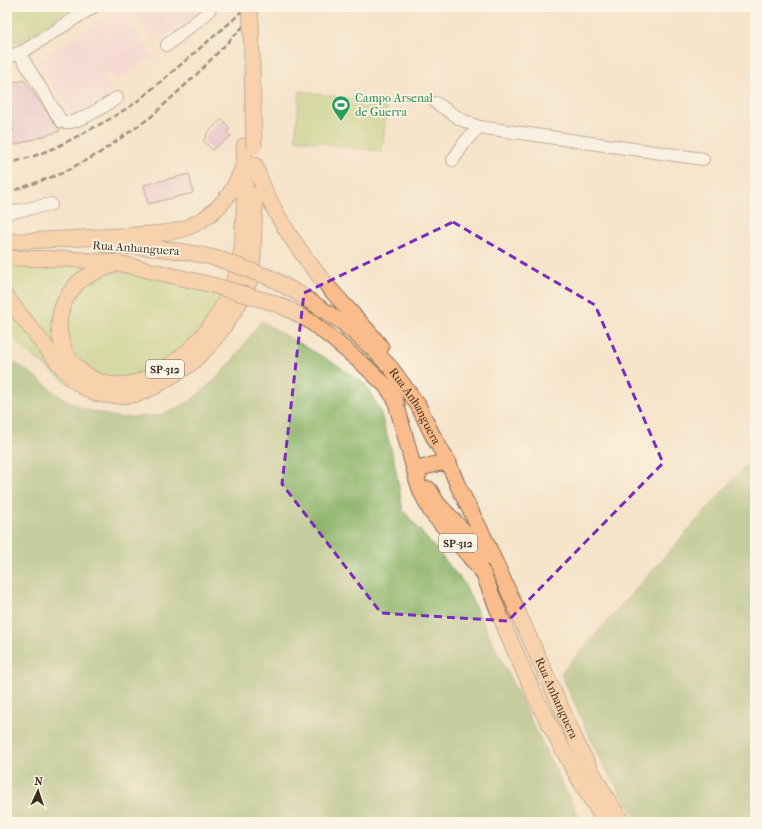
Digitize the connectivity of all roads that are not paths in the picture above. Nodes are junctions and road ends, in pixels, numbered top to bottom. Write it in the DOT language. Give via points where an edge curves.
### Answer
graph roads {
  1 [pos="93,7"];
  2 [pos="211,7"];
  3 [pos="242,7"];
  4 [pos="249,7"];
  5 [pos="167,44"];
  6 [pos="19,53"];
  7 [pos="7,57"];
  8 [pos="116,98"];
  9 [pos="436,103"];
  10 [pos="479,127"];
  11 [pos="250,155"];
  12 [pos="704,159"];
  13 [pos="453,160"];
  14 [pos="51,204"];
  15 [pos="7,214"];
  16 [pos="7,243"];
  17 [pos="7,258"];
  18 [pos="118,263"];
  19 [pos="7,298"];
  20 [pos="404,387"];
  21 [pos="418,405"];
  22 [pos="449,464"];
  23 [pos="419,474"];
  24 [pos="506,586"];
  25 [pos="605,822"];
  26 [pos="622,822"];
  1 -- 6 [label="street"];
  2 -- 5 [label="street" via="207,13"];
  3 -- 11 [label="main road, SP-312"];
  4 -- 11 [label="main road, SP-312, bridge"];
  6 -- 7 [label="street"];
  6 -- 8 [label="street" via="61,121 65,123 81,119"];
  9 -- 10 [label="street" via="462,120"];
  10 -- 12 [label="street"];
  10 -- 13 [label="street"];
  11 -- 16 [label="main road" via="228,196 206,217 190,227 171,232 138,235"];
  11 -- 18 [label="main road, SP-312" via="242,254 223,307 190,350 165,368 140,381 116,385 88,377 79,370 65,350 60,329 63,304 74,286 96,271"];
  11 -- 19 [label="main road" via="254,229 250,280 241,300 208,347 189,365 154,387 138,394 120,396 103,395 85,388 72,379"];
  11 -- 21 [label="main road, SP-312" via="269,200 292,239 312,268 384,350"];
  14 -- 15 [label="street"];
  16 -- 20 [label="main road, Rua Anhanguera, bridge" via="130,246 200,254 222,260 271,278 343,323 374,350"];
  17 -- 18 [label="main road, Rua Anhanguera"];
  18 -- 23 [label="main road, Rua Anhanguera / SP-312, bridge" via="212,285 274,303 317,327 366,366 386,386 395,399"];
  20 -- 21 [label="main road, Rua Anhanguera"];
  20 -- 23 [label="main road" via="403,400"];
  21 -- 22 [label="main road, Rua Anhanguera / SP-312"];
  22 -- 23 [label="main road" via="440,463"];
  22 -- 24 [label="main road, Rua Anhanguera / SP-312"];
  23 -- 24 [label="main road" via="438,504 484,552"];
  23 -- 25 [label="main road, Rua Anhanguera / SP-312" via="421,492 431,512 483,573 535,696 576,774"];
  24 -- 26 [label="main road, Rua Anhanguera / SP-312" via="581,752"];
}
